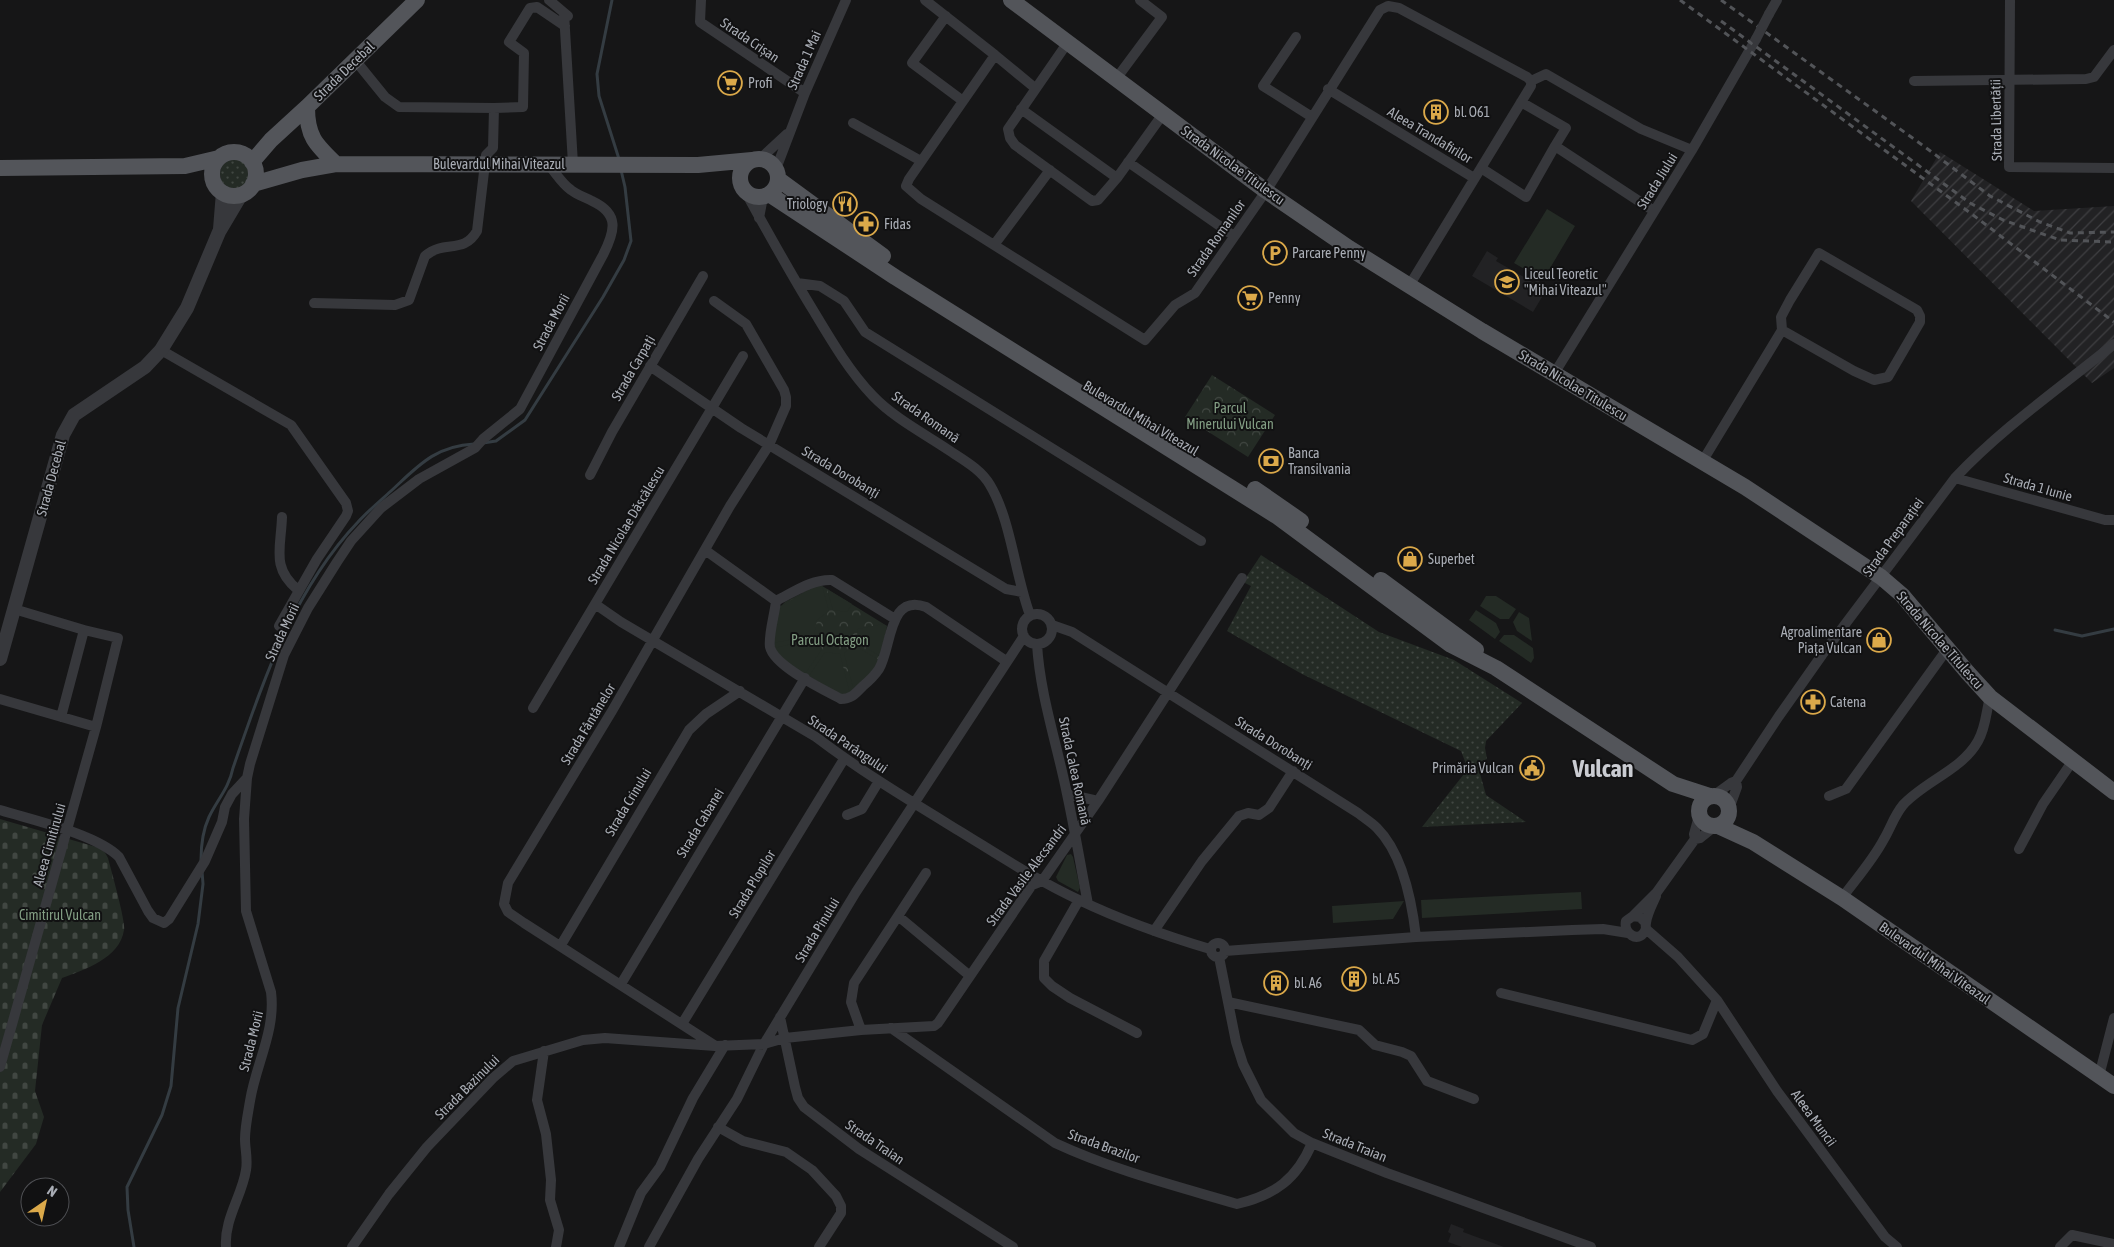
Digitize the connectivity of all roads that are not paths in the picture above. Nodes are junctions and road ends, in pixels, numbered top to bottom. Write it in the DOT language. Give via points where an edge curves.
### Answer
graph roads {
  1 [pos="417,0"];
  2 [pos="549,0"];
  3 [pos="701,0"];
  4 [pos="846,0"];
  5 [pos="925,0"];
  6 [pos="1010,0"];
  7 [pos="1140,0"];
  8 [pos="1777,0"];
  9 [pos="2010,0"];
  10 [pos="946,16"];
  11 [pos="566,19"];
  12 [pos="1296,37"];
  13 [pos="1068,42"];
  14 [pos="2114,50"];
  15 [pos="995,55"];
  16 [pos="355,60"];
  17 [pos="1116,79"];
  18 [pos="2009,80"];
  19 [pos="1532,81"];
  20 [pos="1914,81"];
  21 [pos="1035,88"];
  22 [pos="1328,89"];
  23 [pos="805,92"];
  24 [pos="963,101"];
  25 [pos="1521,102"];
  26 [pos="307,107"];
  27 [pos="494,108"];
  28 [pos="1021,109"];
  29 [pos="1164,114"];
  30 [pos="1312,117"];
  31 [pos="854,123"];
  32 [pos="789,132"];
  33 [pos="271,140"];
  34 [pos="1555,146"];
  35 [pos="1692,150"];
  36 [pos="227,155"];
  37 [pos="756,160"];
  38 [pos="921,161"];
  39 [pos="1128,162"];
  40 [pos="253,164"];
  41 [pos="336,164"];
  42 [pos="485,164"];
  43 [pos="548,164"];
  44 [pos="573,164"];
  45 [pos="698,165"];
  46 [pos="185,166"];
  47 [pos="0,168"];
  48 [pos="1481,168"];
  49 [pos="2114,168"];
  50 [pos="302,170"];
  51 [pos="1050,170"];
  52 [pos="777,174"];
  53 [pos="213,177"];
  54 [pos="1117,178"];
  55 [pos="1474,178"];
  56 [pos="743,188"];
  57 [pos="247,190"];
  58 [pos="1266,191"];
  59 [pos="223,192"];
  60 [pos="766,195"];
  61 [pos="1654,211"];
  62 [pos="759,218"];
  63 [pos="219,232"];
  64 [pos="1234,236"];
  65 [pos="994,245"];
  66 [pos="703,276"];
  67 [pos="797,282"];
  68 [pos="1409,286"];
  69 [pos="714,301"];
  70 [pos="314,303"];
  71 [pos="1782,330"];
  72 [pos="2113,345"];
  73 [pos="161,350"];
  74 [pos="743,356"];
  75 [pos="650,366"];
  76 [pos="1554,374"];
  77 [pos="712,407"];
  78 [pos="768,445"];
  79 [pos="1702,462"];
  80 [pos="590,475"];
  81 [pos="1955,478"];
  82 [pos="282,517"];
  83 [pos="2114,520"];
  84 [pos="345,536"];
  85 [pos="1201,541"];
  86 [pos="705,550"];
  87 [pos="1881,577"];
  88 [pos="1242,578"];
  89 [pos="298,590"];
  90 [pos="1022,592"];
  91 [pos="776,601"];
  92 [pos="595,604"];
  93 [pos="14,609"];
  94 [pos="1030,615"];
  95 [pos="895,619"];
  96 [pos="1052,625"];
  97 [pos="279,626"];
  98 [pos="84,630"];
  99 [pos="1024,636"];
  100 [pos="653,641"];
  101 [pos="1037,644"];
  102 [pos="1948,648"];
  103 [pos="0,659"];
  104 [pos="1006,661"];
  105 [pos="1496,668"];
  106 [pos="805,678"];
  107 [pos="740,691"];
  108 [pos="1168,692"];
  109 [pos="1990,697"];
  110 [pos="0,700"];
  111 [pos="532,708"];
  112 [pos="782,716"];
  113 [pos="60,717"];
  114 [pos="96,727"];
  115 [pos="844,759"];
  116 [pos="2074,759"];
  117 [pos="1293,771"];
  118 [pos="247,778"];
  119 [pos="879,781"];
  120 [pos="1736,781"];
  121 [pos="1673,784"];
  122 [pos="2114,792"];
  123 [pos="1067,794"];
  124 [pos="1711,796"];
  125 [pos="1829,796"];
  126 [pos="1098,801"];
  127 [pos="913,804"];
  128 [pos="0,810"];
  129 [pos="1729,810"];
  130 [pos="848,815"];
  131 [pos="1699,815"];
  132 [pos="1716,826"];
  133 [pos="67,831"];
  134 [pos="1074,835"];
  135 [pos="1695,839"];
  136 [pos="1753,842"];
  137 [pos="2019,849"];
  138 [pos="926,874"];
  139 [pos="1042,881"];
  140 [pos="1658,892"];
  141 [pos="1842,898"];
  142 [pos="1084,902"];
  143 [pos="898,916"];
  144 [pos="1631,918"];
  145 [pos="1603,929"];
  146 [pos="1640,930"];
  147 [pos="1154,931"];
  148 [pos="1416,938"];
  149 [pos="561,945"];
  150 [pos="1222,954"];
  151 [pos="970,976"];
  152 [pos="621,984"];
  153 [pos="1501,993"];
  154 [pos="1717,1000"];
  155 [pos="1228,1002"];
  156 [pos="780,1017"];
  157 [pos="2114,1018"];
  158 [pos="682,1024"];
  159 [pos="891,1028"];
  160 [pos="861,1030"];
  161 [pos="1138,1033"];
  162 [pos="785,1038"];
  163 [pos="764,1044"];
  164 [pos="720,1046"];
  165 [pos="544,1051"];
  166 [pos="0,1068"];
  167 [pos="2099,1076"];
  168 [pos="2114,1086"];
  169 [pos="1474,1099"];
  170 [pos="718,1127"];
  171 [pos="1312,1143"];
  172 [pos="2114,1244"];
  173 [pos="226,1247"];
  174 [pos="352,1247"];
  175 [pos="556,1247"];
  176 [pos="619,1247"];
  177 [pos="649,1247"];
  178 [pos="819,1247"];
  179 [pos="1013,1247"];
  180 [pos="1590,1247"];
  181 [pos="1897,1247"];
  182 [pos="2060,1247"];
  1 -- 16 [label="main road, Strada Decebal"];
  2 -- 11 [label="street"];
  3 -- 23 [label="street, Strada Crișan" via="700,22"];
  4 -- 23 [label="street, Strada 1 Mai"];
  5 -- 10 [label="street"];
  6 -- 13 [label="main road, Strada Nicolae Titulescu"];
  7 -- 17 [label="street" via="1162,16"];
  8 -- 35 [label="street, Strada Jiului, bridge"];
  9 -- 18 [label="street, Strada Libertății"];
  10 -- 15 [label="street"];
  10 -- 24 [label="street" via="912,62"];
  11 -- 27 [label="street" via="537,7 530,8 509,42 524,52 523,107"];
  11 -- 44 [label="street"];
  12 -- 30 [label="street" via="1263,86"];
  13 -- 17 [label="main road, Strada Nicolae Titulescu"];
  13 -- 21 [label="street"];
  14 -- 18 [label="street" via="2094,77 2086,80"];
  15 -- 21 [label="street"];
  15 -- 24 [label="street"];
  16 -- 26 [label="main road, Strada Decebal"];
  16 -- 27 [label="street" via="385,97 399,107"];
  17 -- 29 [label="main road, Strada Nicolae Titulescu"];
  18 -- 20 [label="street"];
  18 -- 49 [label="street, Strada Libertății" via="2009,167"];
  19 -- 22 [label="street" via="1407,13 1388,6 1380,10"];
  19 -- 25 [label="street, Aleea Trandafirilor"];
  19 -- 35 [label="street" via="1546,74 1641,129"];
  21 -- 28 [label="street"];
  22 -- 30 [label="street, Strada Romanilor"];
  22 -- 55 [label="street, Aleea Trandafirilor"];
  23 -- 32 [label="street, Strada 1 Mai"];
  24 -- 38 [label="street"];
  25 -- 34 [label="street" via="1566,128"];
  25 -- 48 [label="street, Aleea Trandafirilor"];
  26 -- 33 [label="main road, Strada Decebal"];
  26 -- 41 [label="main road" via="307,126 311,136"];
  27 -- 42 [label="street" via="492,148 486,155"];
  28 -- 51 [label="street" via="1008,130 1010,138"];
  28 -- 54 [label="street"];
  29 -- 39 [label="street"];
  29 -- 58 [label="main road, Strada Nicolae Titulescu"];
  30 -- 58 [label="street, Strada Romanilor"];
  31 -- 38 [label="street"];
  32 -- 37 [label="street, Strada 1 Mai"];
  32 -- 52 [label="street, Strada 1 Mai"];
  33 -- 36 [label="main road, Strada Decebal"];
  33 -- 40 [label="main road, Strada Decebal"];
  34 -- 48 [label="street" via="1526,197"];
  34 -- 61 [label="street"];
  35 -- 61 [label="street, Strada Jiului"];
  36 -- 40 [label="main road" via="248,157"];
  36 -- 46 [label="main road, Strada Decebal"];
  36 -- 53 [label="main road" via="215,164"];
  37 -- 45 [label="main road, Bulevardul Mihai Viteazul"];
  37 -- 52 [label="main road" via="766,160"];
  37 -- 56 [label="main road" via="743,168 740,180"];
  38 -- 65 [label="street" via="906,186"];
  39 -- 54 [label="street"];
  39 -- 64 [label="street"];
  40 -- 50 [label="main road, Bulevardul Mihai Viteazul" via="278,170"];
  40 -- 57 [label="main road" via="256,178"];
  41 -- 42 [label="main road, Bulevardul Mihai Viteazul"];
  41 -- 50 [label="main road, Bulevardul Mihai Viteazul"];
  42 -- 43 [label="main road, Bulevardul Mihai Viteazul"];
  42 -- 70 [label="street" via="477,231 471,241 445,246 426,256 409,300 395,305"];
  43 -- 44 [label="main road, Bulevardul Mihai Viteazul"];
  43 -- 84 [label="street, Strada Morii" via="571,190 610,212 613,223 611,239 526,400 512,417 475,448 419,479"];
  44 -- 45 [label="main road, Bulevardul Mihai Viteazul"];
  45 -- 56 [label="main road, Bulevardul Mihai Viteazul" via="726,175"];
  46 -- 47 [label="main road"];
  46 -- 53 [label="main road"];
  48 -- 55 [label="street, Aleea Trandafirilor"];
  50 -- 57 [label="main road, Bulevardul Mihai Viteazul"];
  51 -- 54 [label="street" via="1092,201 1102,197"];
  51 -- 65 [label="street"];
  52 -- 60 [label="main road" via="774,190"];
  52 -- 105 [label="main road, Bulevardul Mihai Viteazul" via="901,269 1284,508 1458,636"];
  53 -- 59 [label="main road"];
  55 -- 68 [label="street"];
  56 -- 60 [label="main road" via="756,197"];
  56 -- 62 [label="street, Strada Romană"];
  57 -- 59 [label="main road" via="235,196"];
  57 -- 63 [label="street, Strada Decebal"];
  58 -- 64 [label="street, Strada Romanilor"];
  58 -- 68 [label="main road, Strada Nicolae Titulescu"];
  59 -- 63 [label="street, Strada Decebal"];
  60 -- 62 [label="street"];
  60 -- 105 [label="main road, Bulevardul Mihai Viteazul" via="1270,512 1451,645"];
  61 -- 76 [label="street, Strada Jiului"];
  62 -- 67 [label="street, Strada Romană"];
  63 -- 73 [label="street, Strada Decebal" via="187,308"];
  64 -- 65 [label="street, Strada Romanilor" via="1195,293 1175,305 1144,340"];
  66 -- 75 [label="street, Strada Carpați"];
  67 -- 85 [label="street" via="820,286 844,301 866,332"];
  67 -- 90 [label="street, Strada Romană" via="835,346 874,396 886,408 968,463 990,484 1002,514"];
  68 -- 76 [label="main road, Strada Nicolae Titulescu"];
  69 -- 78 [label="street, Strada Fântânelor" via="739,318 752,334 784,390 786,406"];
  71 -- 71 [label="street" via="1874,380 1888,377 1920,322 1920,316 1917,310 1819,253 1785,309 1781,318"];
  71 -- 79 [label="street"];
  72 -- 81 [label="street, Strada Preparației" via="2025,413"];
  73 -- 84 [label="street" via="291,425 346,504"];
  73 -- 93 [label="street, Strada Decebal" via="145,367 74,415 63,434"];
  74 -- 77 [label="street, Strada Nicolae Dăscălescu"];
  75 -- 77 [label="street, Strada Dorobanți"];
  75 -- 80 [label="street, Strada Carpați" via="602,448"];
  76 -- 79 [label="main road, Strada Nicolae Titulescu"];
  77 -- 78 [label="street, Strada Dorobanți"];
  77 -- 92 [label="street, Strada Nicolae Dăscălescu"];
  78 -- 86 [label="street, Strada Fântânelor"];
  78 -- 90 [label="street, Strada Dorobanți" via="1006,589"];
  79 -- 87 [label="main road, Strada Nicolae Titulescu"];
  81 -- 83 [label="street, Strada 1 Iunie"];
  81 -- 87 [label="street, Strada Preparației"];
  82 -- 89 [label="street" via="282,574"];
  84 -- 89 [label="street"];
  84 -- 118 [label="street, Strada Morii" via="284,655"];
  86 -- 91 [label="street"];
  86 -- 100 [label="street, Strada Fântânelor"];
  87 -- 102 [label="main road, Strada Nicolae Titulescu" via="1902,595"];
  87 -- 120 [label="street, Strada Preparației" via="1779,716"];
  88 -- 108 [label="street, Strada Vasile Alecsandri"];
  89 -- 97 [label="street"];
  90 -- 94 [label="street, Strada Romană"];
  91 -- 95 [label="street" via="814,582 832,580"];
  91 -- 106 [label="street" via="770,647 779,662"];
  92 -- 100 [label="street, Strada Parângului"];
  92 -- 111 [label="street, Strada Nicolae Dăscălescu"];
  93 -- 98 [label="street"];
  93 -- 103 [label="street, Strada Decebal"];
  94 -- 96 [label="street" via="1043,615"];
  94 -- 99 [label="street" via="1023,622"];
  95 -- 104 [label="street" via="909,604 926,607"];
  95 -- 106 [label="street" via="879,669 853,696 841,699"];
  96 -- 101 [label="street" via="1049,638"];
  96 -- 108 [label="street, Strada Dorobanți" via="1072,632"];
  98 -- 113 [label="street"];
  98 -- 114 [label="street, Aleea Cimitirului" via="118,638"];
  99 -- 101 [label="street"];
  99 -- 104 [label="street, Strada Pinului"];
  100 -- 107 [label="street, Strada Parângului"];
  100 -- 149 [label="street, Strada Fântânelor" via="504,894 508,912"];
  101 -- 123 [label="street, Strada Calea Romană"];
  102 -- 109 [label="main road, Strada Nicolae Titulescu"];
  102 -- 125 [label="street" via="1846,789"];
  104 -- 127 [label="street, Strada Pinului"];
  105 -- 121 [label="main road, Bulevardul Mihai Viteazul"];
  106 -- 112 [label="street, Strada Cabanei"];
  107 -- 112 [label="street, Strada Parângului"];
  107 -- 149 [label="street, Strada Crinului" via="689,730"];
  108 -- 117 [label="street, Strada Dorobanți"];
  108 -- 126 [label="street, Strada Vasile Alecsandri"];
  109 -- 116 [label="main road, Strada Nicolae Titulescu"];
  109 -- 141 [label="street" via="1985,727 1972,751 1938,776 1894,816 1884,839"];
  110 -- 113 [label="street"];
  112 -- 115 [label="street, Strada Parângului"];
  112 -- 152 [label="street, Strada Cabanei"];
  113 -- 114 [label="street"];
  114 -- 133 [label="street, Aleea Cimitirului"];
  115 -- 119 [label="street, Strada Parângului"];
  115 -- 158 [label="street, Strada Plopilor"];
  116 -- 122 [label="main road, Strada Nicolae Titulescu"];
  116 -- 137 [label="street" via="2043,804"];
  117 -- 147 [label="street" via="1269,808 1259,815 1248,813 1238,816 1202,861"];
  117 -- 148 [label="street, Strada Dorobanți" via="1378,828 1402,870 1411,897"];
  118 -- 133 [label="street" via="225,807 222,822 196,878 164,923 148,911 112,850"];
  118 -- 173 [label="street, Strada Morii" via="244,819 246,911 273,1006 250,1099 245,1139 246,1170 230,1215"];
  119 -- 127 [label="street, Strada Parângului"];
  119 -- 130 [label="street" via="862,809"];
  120 -- 124 [label="street, Strada Preparației"];
  120 -- 129 [label="street, Strada Preparației"];
  121 -- 124 [label="main road, Bulevardul Mihai Viteazul"];
  121 -- 131 [label="main road, Bulevardul Mihai Viteazul"];
  123 -- 126 [label="street"];
  123 -- 134 [label="street, Strada Calea Romană"];
  124 -- 129 [label="main road" via="1723,799"];
  124 -- 131 [label="main road" via="1702,802"];
  126 -- 134 [label="street, Strada Vasile Alecsandri"];
  127 -- 139 [label="street, Strada Parângului"];
  127 -- 156 [label="street, Strada Pinului"];
  128 -- 133 [label="street"];
  129 -- 132 [label="main road" via="1726,821"];
  129 -- 136 [label="main road, Bulevardul Mihai Viteazul"];
  131 -- 132 [label="main road" via="1706,824"];
  131 -- 135 [label="street"];
  132 -- 135 [label="street"];
  132 -- 136 [label="main road, Bulevardul Mihai Viteazul"];
  133 -- 166 [label="street, Aleea Cimitirului"];
  134 -- 139 [label="street, Strada Vasile Alecsandri"];
  134 -- 142 [label="street, Strada Calea Romană"];
  135 -- 140 [label="street"];
  136 -- 141 [label="main road, Bulevardul Mihai Viteazul"];
  138 -- 143 [label="street"];
  139 -- 142 [label="street, Strada Parângului"];
  139 -- 151 [label="street, Strada Vasile Alecsandri" via="1032,885"];
  140 -- 144 [label="street"];
  140 -- 146 [label="street"];
  141 -- 167 [label="main road, Bulevardul Mihai Viteazul"];
  142 -- 147 [label="street"];
  142 -- 161 [label="street" via="1044,961 1044,978 1070,998"];
  143 -- 151 [label="street"];
  143 -- 160 [label="street" via="854,983 852,1002"];
  144 -- 145 [label="street"];
  144 -- 146 [label="street" via="1640,917"];
  144 -- 146 [label="street" via="1625,924"];
  145 -- 146 [label="street"];
  145 -- 148 [label="street"];
  146 -- 154 [label="street, Aleea Muncii" via="1678,957"];
  147 -- 150 [label="street" via="1210,949 1213,955"];
  148 -- 150 [label="street"];
  149 -- 152 [label="street, Strada Fântânelor"];
  150 -- 155 [label="street, Strada Traian"];
  151 -- 159 [label="street, Strada Vasile Alecsandri" via="934,1026"];
  152 -- 158 [label="street, Strada Fântânelor"];
  153 -- 154 [label="street" via="1692,1040 1703,1034"];
  154 -- 181 [label="street, Aleea Muncii" via="1777,1091 1885,1237"];
  155 -- 169 [label="street" via="1359,1030 1375,1045 1411,1056 1428,1081"];
  155 -- 171 [label="street, Strada Traian" via="1243,1064 1261,1100 1294,1133"];
  156 -- 162 [label="street, Strada Traian"];
  156 -- 163 [label="street, Strada Pinului"];
  157 -- 167 [label="street"];
  158 -- 164 [label="street, Strada Fântânelor"];
  159 -- 160 [label="street, Strada Vasile Alecsandri"];
  159 -- 171 [label="street, Strada Brazilor" via="1055,1143 1115,1167 1237,1204 1273,1191 1293,1176"];
  160 -- 162 [label="street, Strada Vasile Alecsandri"];
  162 -- 163 [label="street, Strada Vasile Alecsandri"];
  162 -- 179 [label="street, Strada Traian" via="798,1098 804,1107 859,1149"];
  163 -- 164 [label="street, Strada Vasile Alecsandri"];
  163 -- 170 [label="street, Strada Pinului" via="737,1099"];
  164 -- 165 [label="street, Strada Bazinului" via="605,1038 583,1040"];
  164 -- 176 [label="street" via="660,1167 641,1193"];
  165 -- 174 [label="street, Strada Bazinului" via="513,1061 492,1078 388,1194"];
  165 -- 175 [label="street" via="536,1100 546,1134 550,1200 559,1230"];
  167 -- 168 [label="main road, Bulevardul Mihai Viteazul"];
  170 -- 177 [label="street, Strada Pinului"];
  170 -- 178 [label="street" via="743,1141 786,1152 812,1170 836,1196 841,1213"];
  171 -- 180 [label="street, Strada Traian"];
  172 -- 182 [label="street" via="2072,1235"];
}
